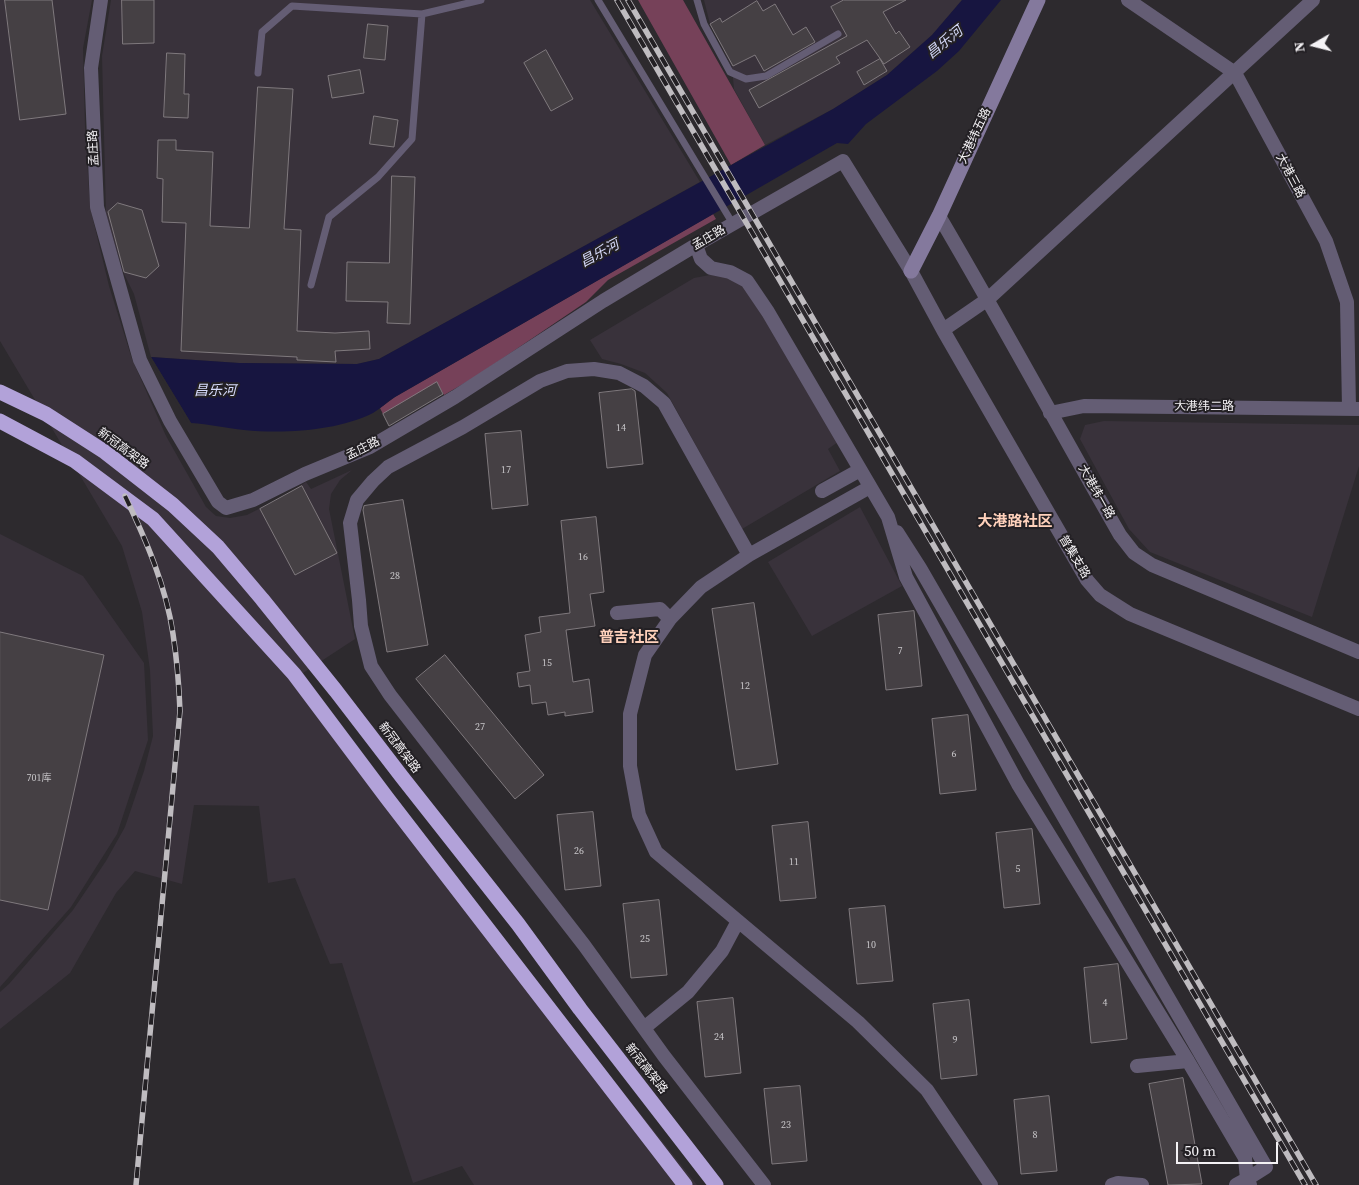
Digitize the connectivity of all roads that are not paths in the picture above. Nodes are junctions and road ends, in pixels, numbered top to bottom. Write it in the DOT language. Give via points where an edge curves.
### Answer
graph roads {
  1 [pos="101,0"];
  2 [pos="481,0"];
  3 [pos="598,0"];
  4 [pos="697,0"];
  5 [pos="1038,0"];
  6 [pos="1128,0"];
  7 [pos="1313,0"];
  8 [pos="422,14"];
  9 [pos="838,34"];
  10 [pos="258,73"];
  11 [pos="1235,73"];
  12 [pos="939,216"];
  13 [pos="733,224"];
  14 [pos="696,245"];
  15 [pos="910,271"];
  16 [pos="312,285"];
  17 [pos="988,299"];
  18 [pos="943,330"];
  19 [pos="0,392"];
  20 [pos="1354,409"];
  21 [pos="1050,413"];
  22 [pos="0,421"];
  23 [pos="860,470"];
  24 [pos="870,487"];
  25 [pos="822,491"];
  26 [pos="888,517"];
  27 [pos="750,555"];
  28 [pos="617,613"];
  29 [pos="670,619"];
  30 [pos="1359,652"];
  31 [pos="1359,709"];
  32 [pos="738,920"];
  33 [pos="644,1028"];
  34 [pos="1188,1061"];
  35 [pos="1137,1066"];
  36 [pos="1244,1183"];
  37 [pos="684,1185"];
  38 [pos="716,1185"];
  39 [pos="764,1185"];
  40 [pos="991,1185"];
  41 [pos="1112,1185"];
  42 [pos="1142,1185"];
  1 -- 14 [label="street, 孟庄路" via="91,68 97,207 140,360 170,421 218,502 226,508 253,500 370,447"];
  2 -- 8 [label="lane"];
  3 -- 13 [label="lane"];
  4 -- 9 [label="lane" via="704,24 730,72 746,79 766,76"];
  5 -- 12 [label="street, 大港纬五路"];
  6 -- 11 [label="street, 大港三路"];
  7 -- 11 [label="street"];
  8 -- 10 [label="lane" via="292,6 262,32"];
  8 -- 16 [label="lane" via="412,139 378,177 329,217"];
  11 -- 17 [label="street"];
  11 -- 20 [label="street, 大港三路" via="1326,241 1347,302"];
  12 -- 15 [label="street, 大港纬五路"];
  12 -- 17 [label="street, 大港纬一路"];
  13 -- 14 [label="street, 孟庄路"];
  13 -- 15 [label="street, 孟庄路" via="842,161"];
  14 -- 23 [label="street" via="701,258 711,268 730,272 747,281"];
  15 -- 18 [label="street, 普集支路"];
  17 -- 18 [label="street"];
  17 -- 21 [label="street, 大港纬一路"];
  18 -- 31 [label="street, 普集支路" via="1087,580 1100,595 1130,614"];
  19 -- 38 [label="highway, 新冠高架路" via="46,414 105,452 173,505 218,547 336,690"];
  20 -- 21 [label="street, 大港纬二路" via="1084,406"];
  21 -- 30 [label="street, 大港纬一路" via="1120,535 1134,553 1152,566"];
  22 -- 37 [label="highway" via="75,461 153,519 294,674"];
  23 -- 24 [label="street"];
  23 -- 25 [label="street"];
  24 -- 26 [label="street"];
  24 -- 27 [label="street"];
  26 -- 34 [label="street" via="906,577 1018,784"];
  26 -- 36 [label="street" via="1266,1167"];
  27 -- 29 [label="street" via="701,587"];
  27 -- 33 [label="street" via="664,403 644,386 628,378 594,369 567,371 540,381 388,467 357,500 352,513 350,523 361,626 372,666 390,695 584,945"];
  28 -- 29 [label="street" via="660,609"];
  29 -- 32 [label="street" via="645,655 630,714 630,766 639,815 656,852"];
  32 -- 33 [label="street" via="722,951 688,992"];
  32 -- 40 [label="street" via="858,1022 926,1090"];
  33 -- 39 [label="street"];
  34 -- 35 [label="street"];
  34 -- 36 [label="street" via="1245,1158"];
  41 -- 42 [label="street"];
}
